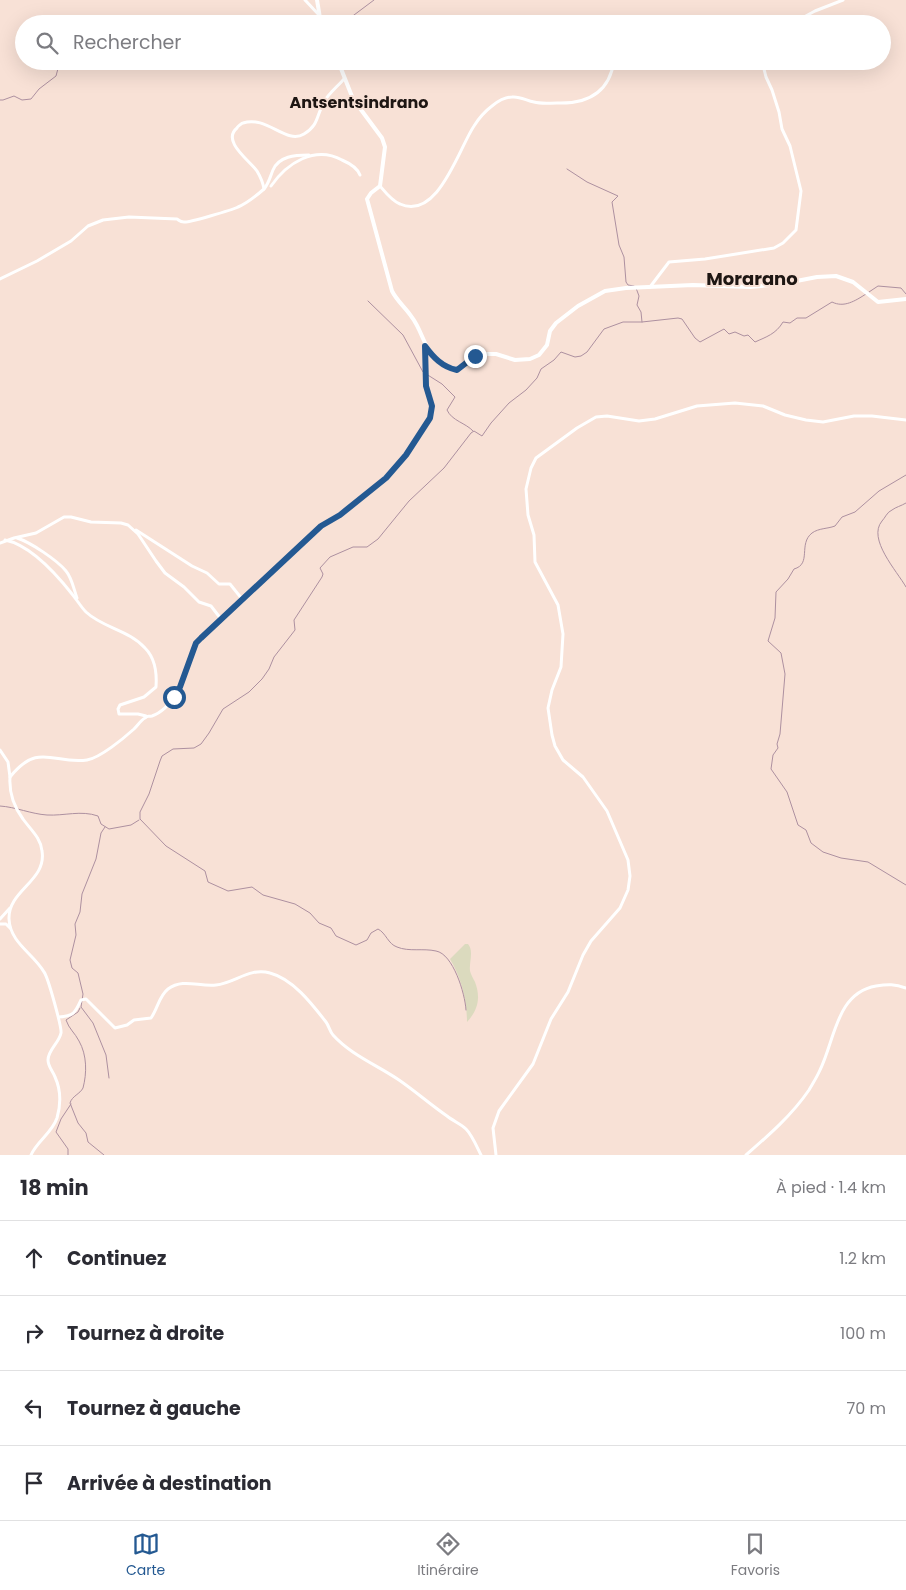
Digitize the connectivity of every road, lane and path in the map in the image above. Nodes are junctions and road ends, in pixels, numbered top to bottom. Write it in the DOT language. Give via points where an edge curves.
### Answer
graph roads {
  1 [pos="305,0"];
  2 [pos="317,0"];
  3 [pos="843,0"];
  4 [pos="319,15"];
  5 [pos="808,15"];
  6 [pos="341,70"];
  7 [pos="611,70"];
  8 [pos="764,70"];
  9 [pos="344,79"];
  10 [pos="309,155"];
  11 [pos="360,175"];
  12 [pos="270,186"];
  13 [pos="380,186"];
  14 [pos="264,189"];
  15 [pos="0,279"];
  16 [pos="650,288"];
  17 [pos="906,299"];
  18 [pos="425,346"];
  19 [pos="906,420"];
  20 [pos="134,528"];
  21 [pos="14,538"];
  22 [pos="5,540"];
  23 [pos="0,543"];
  24 [pos="242,599"];
  25 [pos="79,603"];
  26 [pos="221,619"];
  27 [pos="147,716"];
  28 [pos="0,750"];
  29 [pos="10,777"];
  30 [pos="10,907"];
  31 [pos="0,919"];
  32 [pos="0,924"];
  33 [pos="12,930"];
  34 [pos="906,988"];
  35 [pos="59,1017"];
  36 [pos="31,1155"];
  37 [pos="481,1155"];
  38 [pos="496,1155"];
  39 [pos="746,1155"];
  1 -- 4 [label="street"];
  2 -- 4 [label="street"];
  3 -- 5 [label="street"];
  6 -- 9 [label="street"];
  7 -- 13 [label="street" via="599,92 581,102 542,103 511,97 494,105 473,127 445,182 422,204 400,204"];
  8 -- 16 [label="street" via="790,146 801,192 796,230 774,248 669,262"];
  9 -- 13 [label="street" via="353,100 385,146"];
  9 -- 14 [label="street" via="324,102 311,130 302,136 287,136 265,124 242,123 234,130 232,141 256,170"];
  10 -- 11 [label="street" via="336,156 352,165"];
  10 -- 12 [label="street" via="288,167"];
  10 -- 14 [label="street" via="281,159"];
  13 -- 18 [label="street" via="367,199 392,291 412,316"];
  14 -- 15 [label="street" via="236,208 193,222 181,222 177,218 102,220 38,261"];
  16 -- 17 [label="street" via="693,285 750,287 836,276 864,290 878,302"];
  16 -- 18 [label="street" via="605,291 578,306 556,323 550,331 547,345 539,355 530,359 515,360 484,354 475,356 457,370 440,363"];
  18 -- 24 [label="street" via="426,386 432,414 406,455 386,478 321,526"];
  19 -- 38 [label="street" via="854,416 823,422 785,415 763,406 735,403 697,406 655,420 596,417 536,458 526,489 535,562 558,605 563,634 561,666 548,708 552,735 563,760 583,777 607,811 628,860 630,876 620,908 583,955 533,1064 499,1110 493,1128"];
  20 -- 21 [label="street" via="121,523 64,517 36,533"];
  20 -- 24 [label="street" via="207,573 218,584 230,584"];
  20 -- 26 [label="street" via="166,573 199,602 211,606"];
  21 -- 22 [label="street"];
  21 -- 25 [label="street" via="35,546 66,571"];
  22 -- 23 [label="street"];
  22 -- 25 [label="street" via="22,546 35,556"];
  24 -- 26 [label="street"];
  25 -- 27 [label="street" via="87,613 146,648 155,665 156,687 144,697 120,705 118,709 119,714"];
  26 -- 27 [label="street" via="196,643 174,697 166,707 153,716"];
  27 -- 29 [label="street" via="95,758 76,761 42,756 23,764"];
  28 -- 29 [label="street" via="8,762"];
  29 -- 30 [label="street" via="17,809 39,842 43,858 35,877"];
  30 -- 31 [label="street"];
  30 -- 33 [label="street"];
  32 -- 33 [label="street" via="6,924"];
  33 -- 35 [label="street" via="48,978"];
  34 -- 39 [label="street" via="888,984 868,987 857,993 845,1006 821,1069 802,1100"];
  35 -- 36 [label="street" via="61,1034 48,1062 58,1084 58,1112 53,1127"];
  35 -- 37 [label="street" via="77,1011 82,1000 86,999 115,1028 121,1027 134,1020 151,1018 161,996 177,984 217,985 245,974 275,974 295,987 344,1045 398,1079 466,1129"];
}
